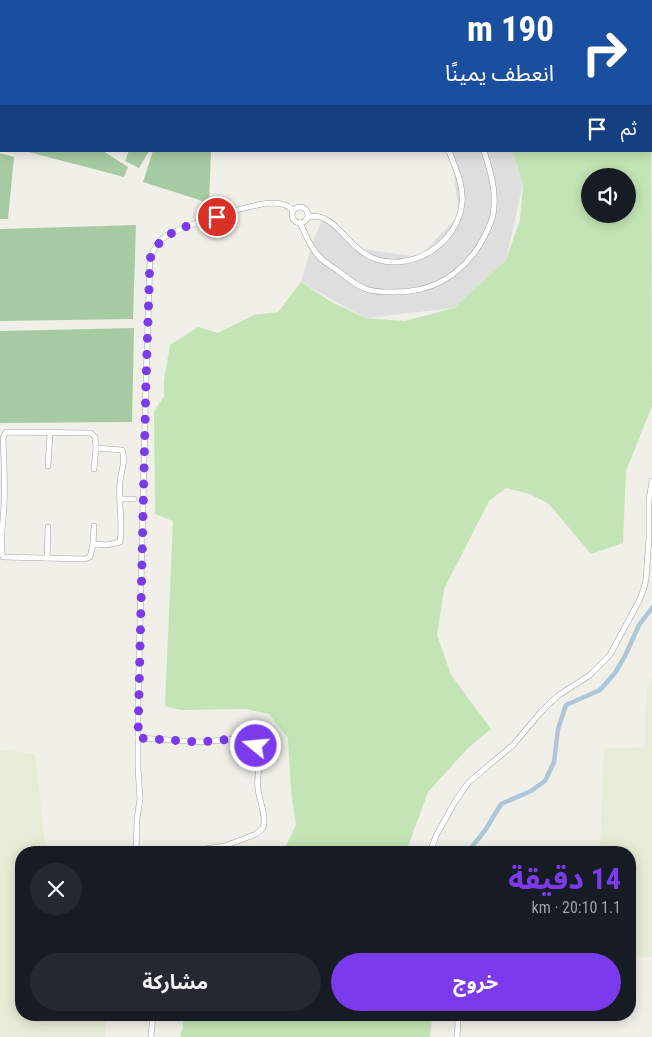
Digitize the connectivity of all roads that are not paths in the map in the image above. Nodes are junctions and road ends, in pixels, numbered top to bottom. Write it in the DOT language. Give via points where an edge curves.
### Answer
graph roads {
  1 [pos="449,152"];
  2 [pos="484,152"];
  3 [pos="293,210"];
  4 [pos="308,217"];
  5 [pos="300,223"];
  6 [pos="50,433"];
  7 [pos="96,448"];
  8 [pos="48,466"];
  9 [pos="94,469"];
  10 [pos="652,481"];
  11 [pos="120,499"];
  12 [pos="134,499"];
  13 [pos="94,526"];
  14 [pos="48,527"];
  15 [pos="93,544"];
  16 [pos="46,558"];
  17 [pos="138,738"];
  18 [pos="136,846"];
  19 [pos="225,846"];
  20 [pos="432,846"];
  21 [pos="152,1021"];
  22 [pos="458,1021"];
  23 [pos="151,1037"];
  24 [pos="457,1037"];
  1 -- 4 [label="street" via="462,192 461,209 448,238 419,257 397,262 373,258 356,248 324,217"];
  2 -- 5 [label="street" via="494,186 490,226 485,237 470,260 448,278 416,291 392,292 356,284 314,251"];
  3 -- 4 [label="street" via="304,208"];
  3 -- 5 [label="street" via="292,217"];
  3 -- 17 [label="street" via="289,206 271,203 185,227 161,240 150,259"];
  4 -- 5 [label="street"];
  6 -- 7 [label="street" via="91,433 95,437"];
  6 -- 8 [label="street"];
  6 -- 16 [label="street" via="4,434 0,534 3,557"];
  7 -- 9 [label="street"];
  7 -- 11 [label="street" via="124,453"];
  10 -- 20 [label="street" via="644,588 610,655 590,675 555,699 513,745 469,782"];
  11 -- 12 [label="street"];
  11 -- 15 [label="street" via="120,542"];
  13 -- 15 [label="street"];
  14 -- 16 [label="street"];
  15 -- 16 [label="street" via="90,557 85,559"];
  17 -- 18 [label="street" via="140,799"];
  17 -- 19 [label="street" via="200,742 247,738 254,742 259,757 257,783 263,828"];
  21 -- 23 [label="street"];
  22 -- 24 [label="street"];
}
